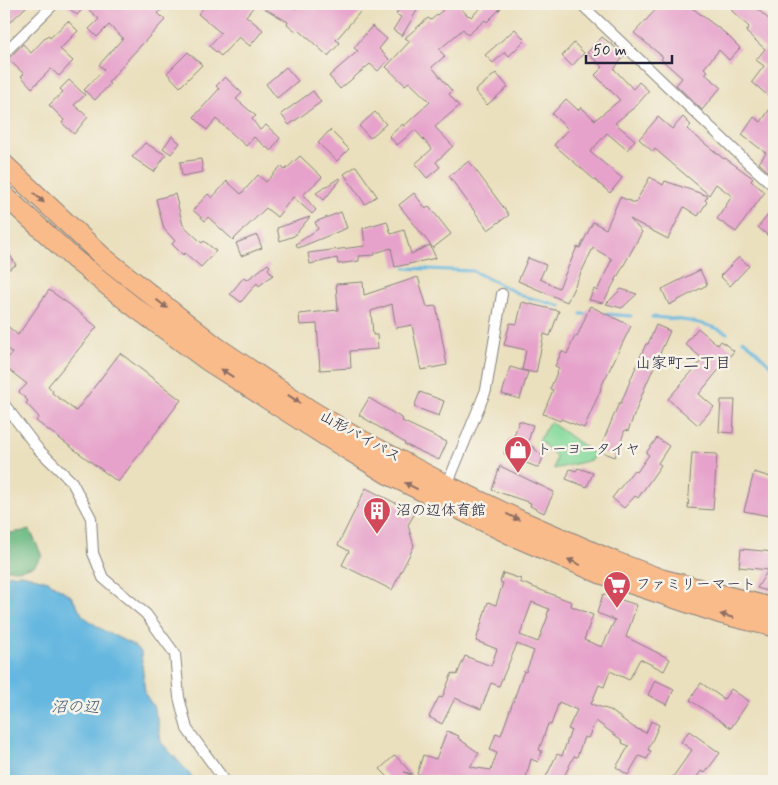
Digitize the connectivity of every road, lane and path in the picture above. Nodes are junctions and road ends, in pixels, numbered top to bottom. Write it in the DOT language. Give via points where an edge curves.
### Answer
graph roads {
  1 [pos="54,4"];
  2 [pos="581,4"];
  3 [pos="4,52"];
  4 [pos="4,164"];
  5 [pos="774,186"];
  6 [pos="4,195"];
  7 [pos="502,294"];
  8 [pos="4,404"];
  9 [pos="447,485"];
  10 [pos="774,608"];
  11 [pos="774,627"];
  12 [pos="225,781"];
  1 -- 3 [label="street"];
  2 -- 5 [label="street"];
  4 -- 9 [label="highway, 山形バイパス, one-way" via="102,256 217,347 309,409"];
  11 -- 6 [label="highway, 山形バイパス, one-way" via="721,614 601,574 515,537 387,474 210,362 133,306 74,259"];
  7 -- 9 [label="street" via="486,390"];
  8 -- 12 [label="street" via="38,449 72,482 91,518 93,553 103,578 146,614 174,654 187,729"];
  9 -- 10 [label="highway, 山形バイパス, one-way" via="614,562 662,579"];
}
